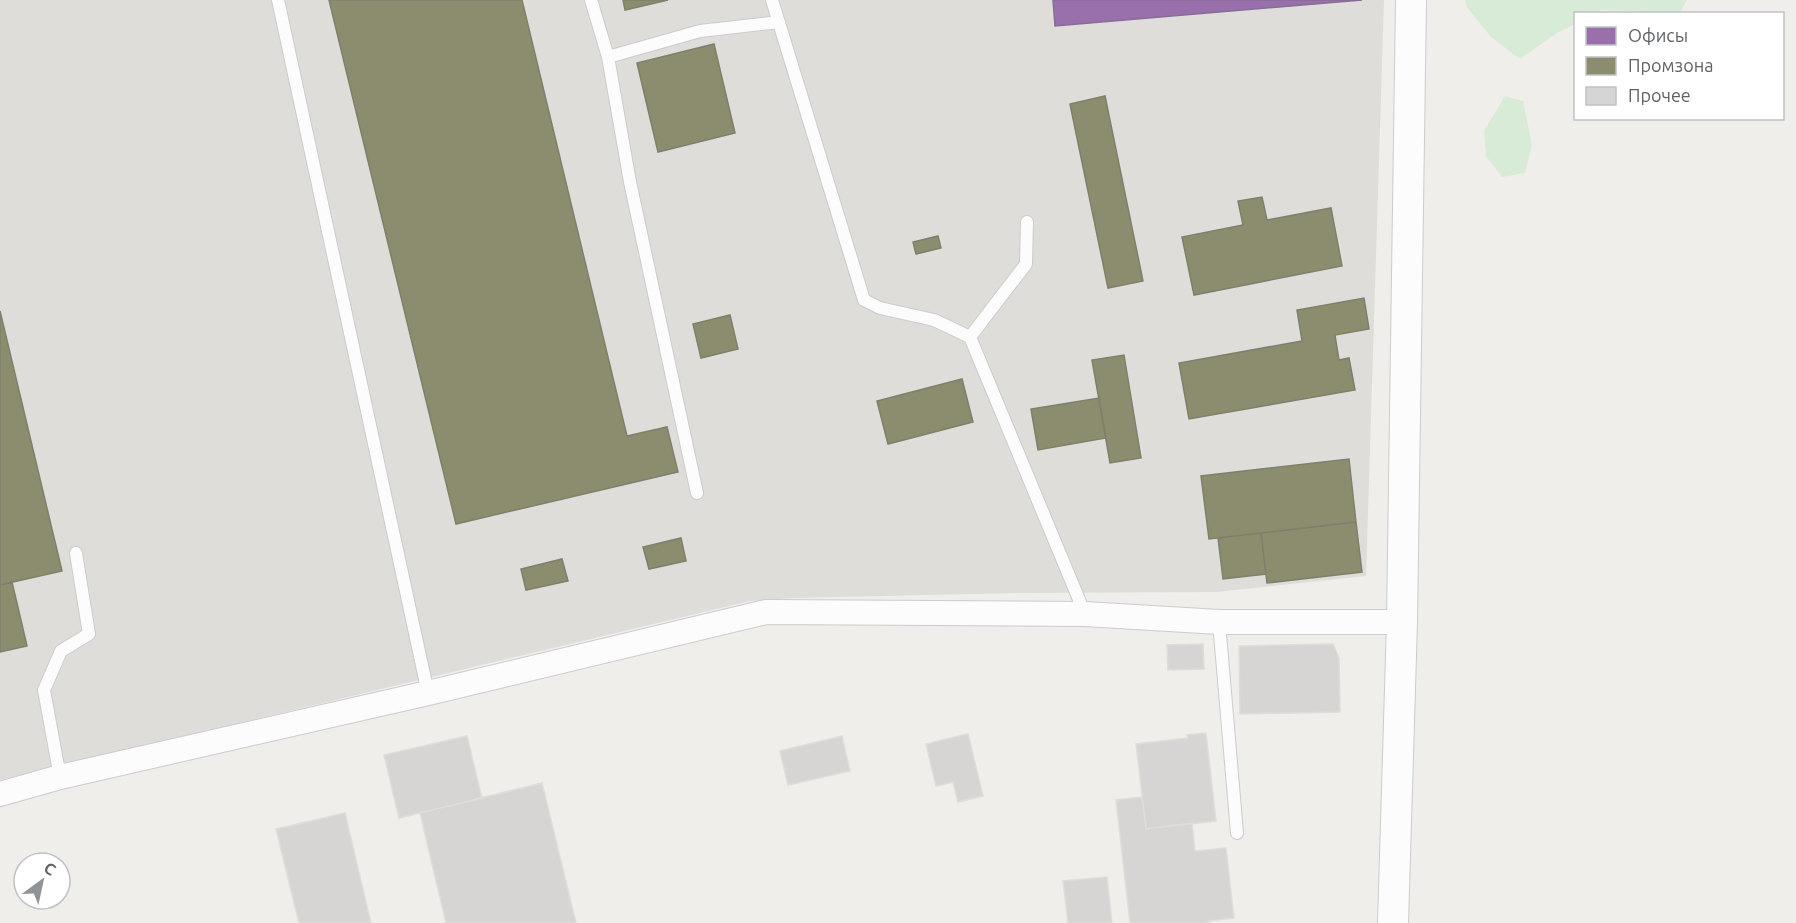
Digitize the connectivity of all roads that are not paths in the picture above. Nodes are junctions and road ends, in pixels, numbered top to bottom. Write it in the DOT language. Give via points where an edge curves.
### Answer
graph roads {
  1 [pos="278,0"];
  2 [pos="591,0"];
  3 [pos="772,0"];
  4 [pos="1411,0"];
  5 [pos="779,22"];
  6 [pos="608,57"];
  7 [pos="1027,222"];
  8 [pos="970,337"];
  9 [pos="697,493"];
  10 [pos="76,553"];
  11 [pos="1085,614"];
  12 [pos="1219,622"];
  13 [pos="1402,622"];
  14 [pos="428,693"];
  15 [pos="60,777"];
  16 [pos="0,794"];
  17 [pos="1237,833"];
  18 [pos="1393,923"];
  1 -- 14 [label="lane"];
  2 -- 6 [label="lane"];
  3 -- 5 [label="lane"];
  4 -- 13 [label="street"];
  5 -- 6 [label="lane" via="700,31"];
  5 -- 8 [label="lane" via="864,300 880,308 934,320"];
  6 -- 9 [label="lane" via="630,182"];
  7 -- 8 [label="lane" via="1026,264"];
  8 -- 11 [label="lane"];
  10 -- 15 [label="lane" via="89,634 61,651 44,690"];
  11 -- 12 [label="street"];
  11 -- 14 [label="street" via="766,612"];
  12 -- 13 [label="street"];
  12 -- 17 [label="lane"];
  13 -- 18 [label="street"];
  14 -- 15 [label="street"];
  15 -- 16 [label="street"];
}
